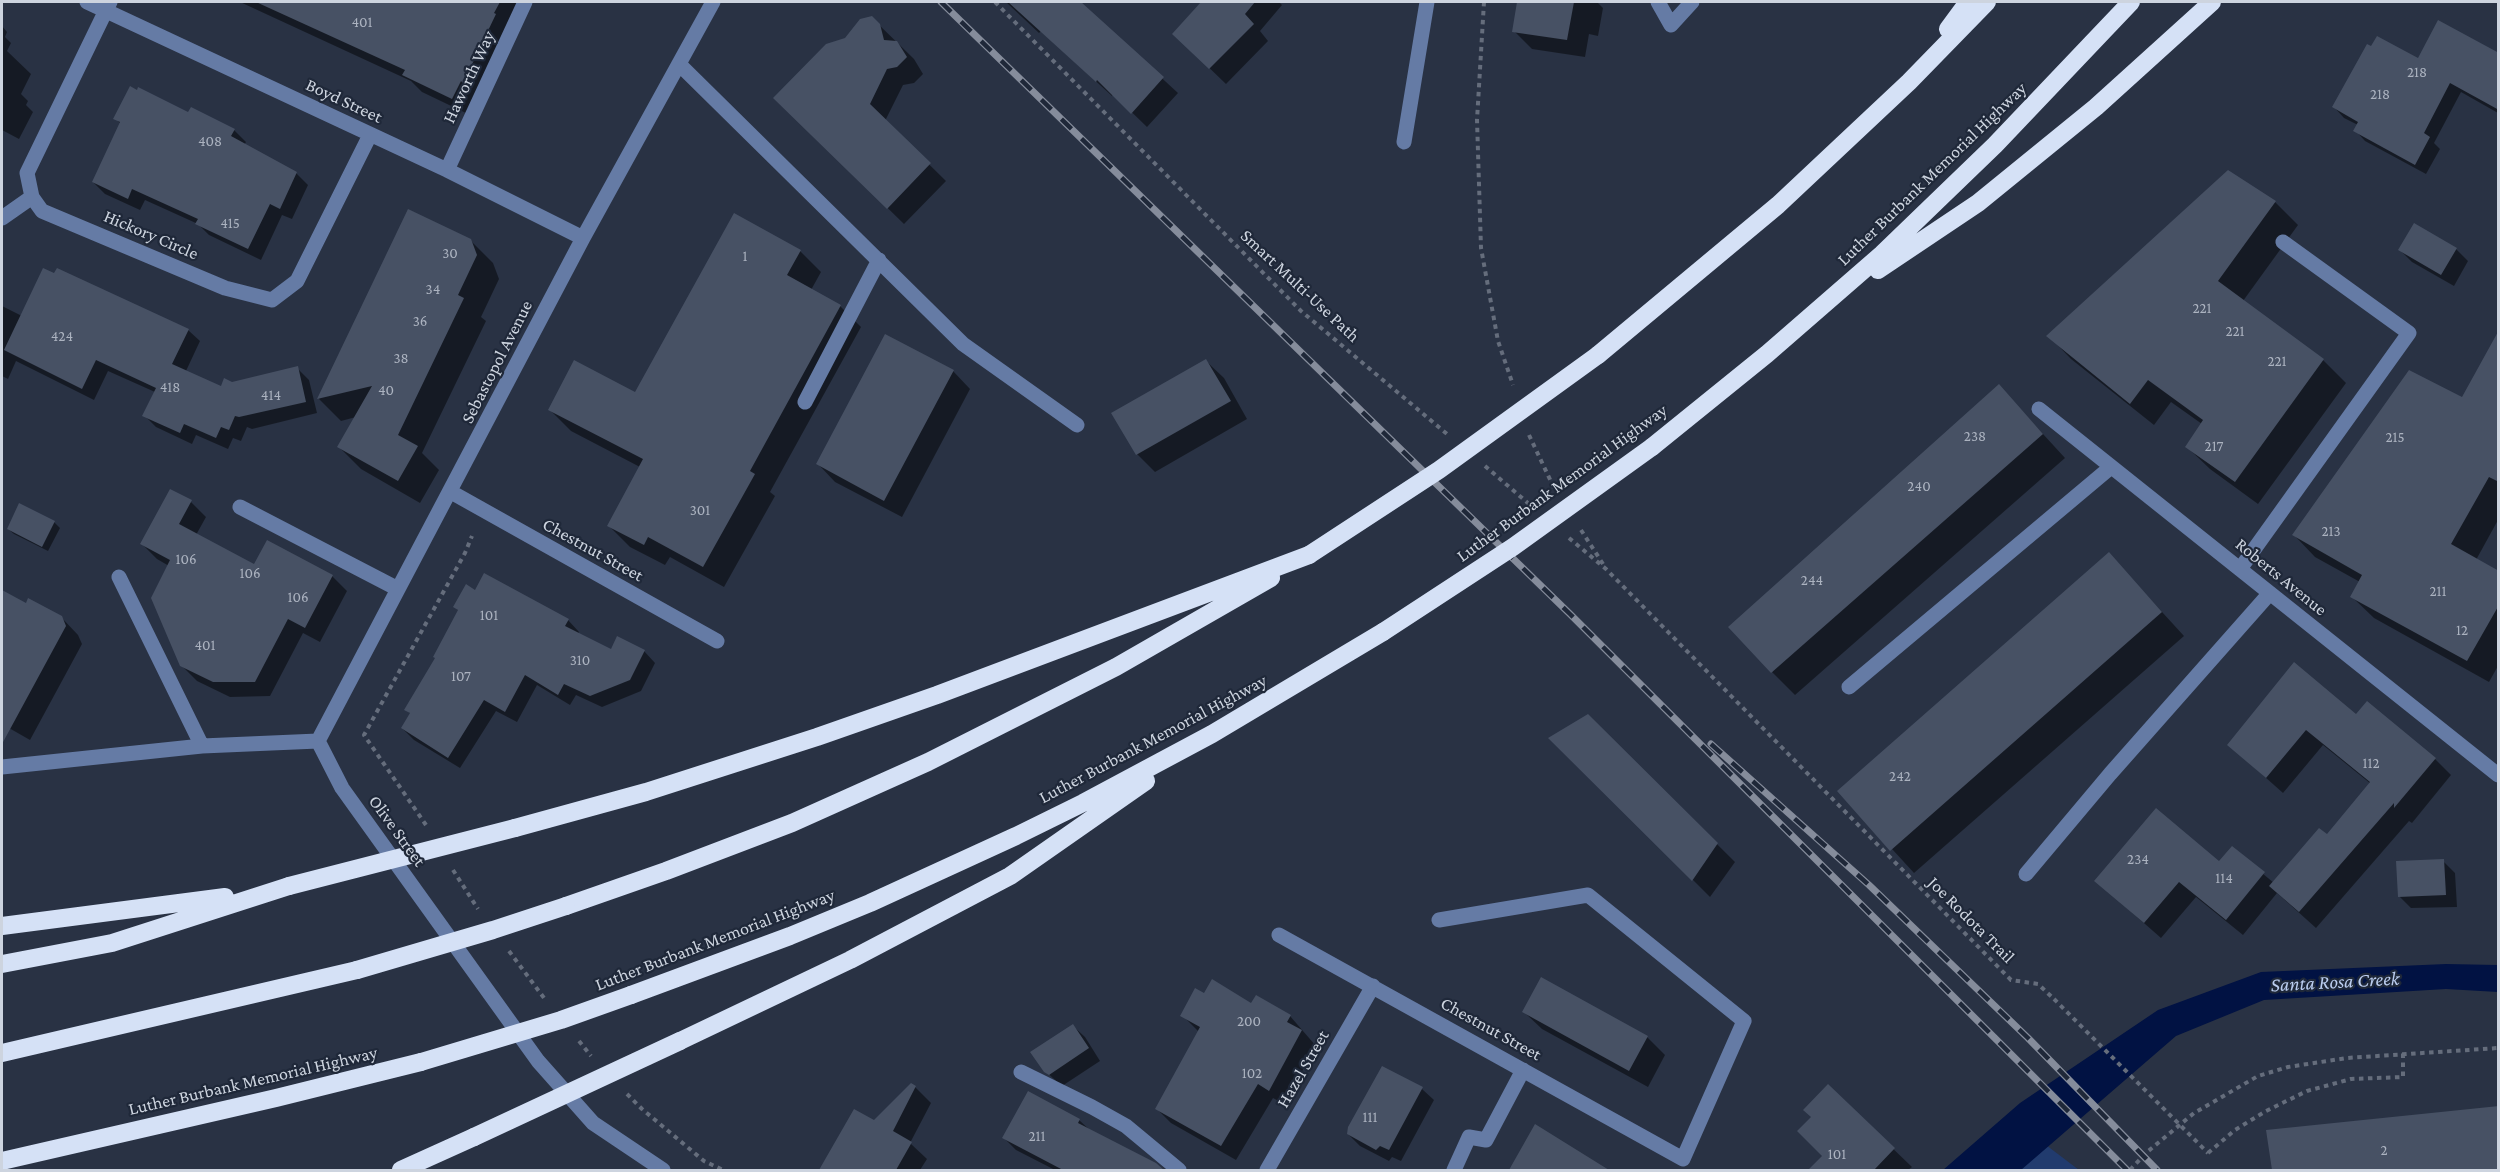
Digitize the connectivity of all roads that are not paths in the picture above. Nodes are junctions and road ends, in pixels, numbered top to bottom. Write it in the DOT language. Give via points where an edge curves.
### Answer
graph roads {
  1 [pos="87,2"];
  2 [pos="525,2"];
  3 [pos="713,2"];
  4 [pos="1427,2"];
  5 [pos="1658,2"];
  6 [pos="1692,2"];
  7 [pos="1968,2"];
  8 [pos="1987,2"];
  9 [pos="2131,2"];
  10 [pos="2212,2"];
  11 [pos="108,6"];
  12 [pos="679,64"];
  13 [pos="1909,82"];
  14 [pos="370,135"];
  15 [pos="1404,142"];
  16 [pos="447,170"];
  17 [pos="32,197"];
  18 [pos="2,218"];
  19 [pos="583,238"];
  20 [pos="2283,242"];
  21 [pos="879,260"];
  22 [pos="1821,307"];
  23 [pos="805,402"];
  24 [pos="2039,409"];
  25 [pos="1077,425"];
  26 [pos="2111,467"];
  27 [pos="451,492"];
  28 [pos="240,507"];
  29 [pos="1309,555"];
  30 [pos="2240,569"];
  31 [pos="118,577"];
  32 [pos="398,589"];
  33 [pos="2270,593"];
  34 [pos="717,641"];
  35 [pos="1850,687"];
  36 [pos="1212,734"];
  37 [pos="318,741"];
  38 [pos="202,746"];
  39 [pos="2,766"];
  40 [pos="2498,775"];
  41 [pos="2026,874"];
  42 [pos="289,886"];
  43 [pos="1439,920"];
  44 [pos="2,926"];
  45 [pos="1278,935"];
  46 [pos="2,964"];
  47 [pos="1373,986"];
  48 [pos="2,1053"];
  49 [pos="1523,1070"];
  50 [pos="1021,1072"];
  51 [pos="2,1161"];
  52 [pos="401,1170"];
  53 [pos="663,1170"];
  54 [pos="1179,1170"];
  55 [pos="1267,1170"];
  56 [pos="1454,1170"];
  1 -- 11 [label="street, Boyd Street"];
  2 -- 16 [label="street, Haworth Way"];
  3 -- 12 [label="street, Sebastopol Avenue"];
  4 -- 15 [label="street"];
  5 -- 6 [label="street" via="1671,25"];
  7 -- 13 [label="highway"];
  8 -- 13 [label="highway"];
  9 -- 22 [label="highway, Luther Burbank Memorial Highway" via="1995,145"];
  10 -- 22 [label="highway" via="2096,107 1978,203"];
  11 -- 14 [label="street, Boyd Street"];
  11 -- 17 [label="street" via="27,173"];
  12 -- 19 [label="street, Sebastopol Avenue"];
  12 -- 21 [label="street"];
  13 -- 29 [label="highway, bridge" via="1778,205 1598,355 1449,463"];
  14 -- 16 [label="street, Boyd Street"];
  14 -- 17 [label="street, Hickory Circle" via="297,281 272,300 225,288 42,211"];
  16 -- 19 [label="street, Boyd Street"];
  17 -- 18 [label="street"];
  19 -- 27 [label="street, Sebastopol Avenue"];
  20 -- 30 [label="street" via="2409,333"];
  21 -- 23 [label="street"];
  21 -- 25 [label="street" via="963,344"];
  22 -- 36 [label="highway, Luther Burbank Memorial Highway, bridge" via="1652,447 1513,547 1383,632"];
  24 -- 26 [label="street, Roberts Avenue"];
  26 -- 30 [label="street, Roberts Avenue"];
  26 -- 35 [label="street"];
  27 -- 32 [label="street, Sebastopol Avenue"];
  27 -- 34 [label="street, Chestnut Street"];
  28 -- 32 [label="street"];
  29 -- 42 [label="highway, bridge" via="828,733 646,792"];
  29 -- 48 [label="highway, bridge" via="1116,667 928,762 792,823 493,930 357,969"];
  30 -- 33 [label="street, Roberts Avenue"];
  31 -- 38 [label="street"];
  32 -- 37 [label="street, Sebastopol Avenue"];
  33 -- 40 [label="street, Roberts Avenue"];
  33 -- 41 [label="street"];
  36 -- 51 [label="highway, Luther Burbank Memorial Highway, bridge" via="1083,803 870,903 561,1020 421,1062"];
  36 -- 52 [label="highway, bridge" via="1010,876 850,960"];
  37 -- 38 [label="street"];
  37 -- 53 [label="street, Olive Street" via="342,788 538,1061 593,1123"];
  38 -- 39 [label="street"];
  42 -- 44 [label="highway"];
  42 -- 46 [label="highway" via="112,943"];
  43 -- 49 [label="street, Chestnut Street" via="1588,894 1744,1021 1683,1159"];
  45 -- 47 [label="street, Chestnut Street"];
  47 -- 49 [label="street, Chestnut Street"];
  47 -- 55 [label="street, Hazel Street"];
  49 -- 56 [label="street" via="1486,1140 1469,1137"];
  50 -- 54 [label="street" via="1126,1126"];
}
